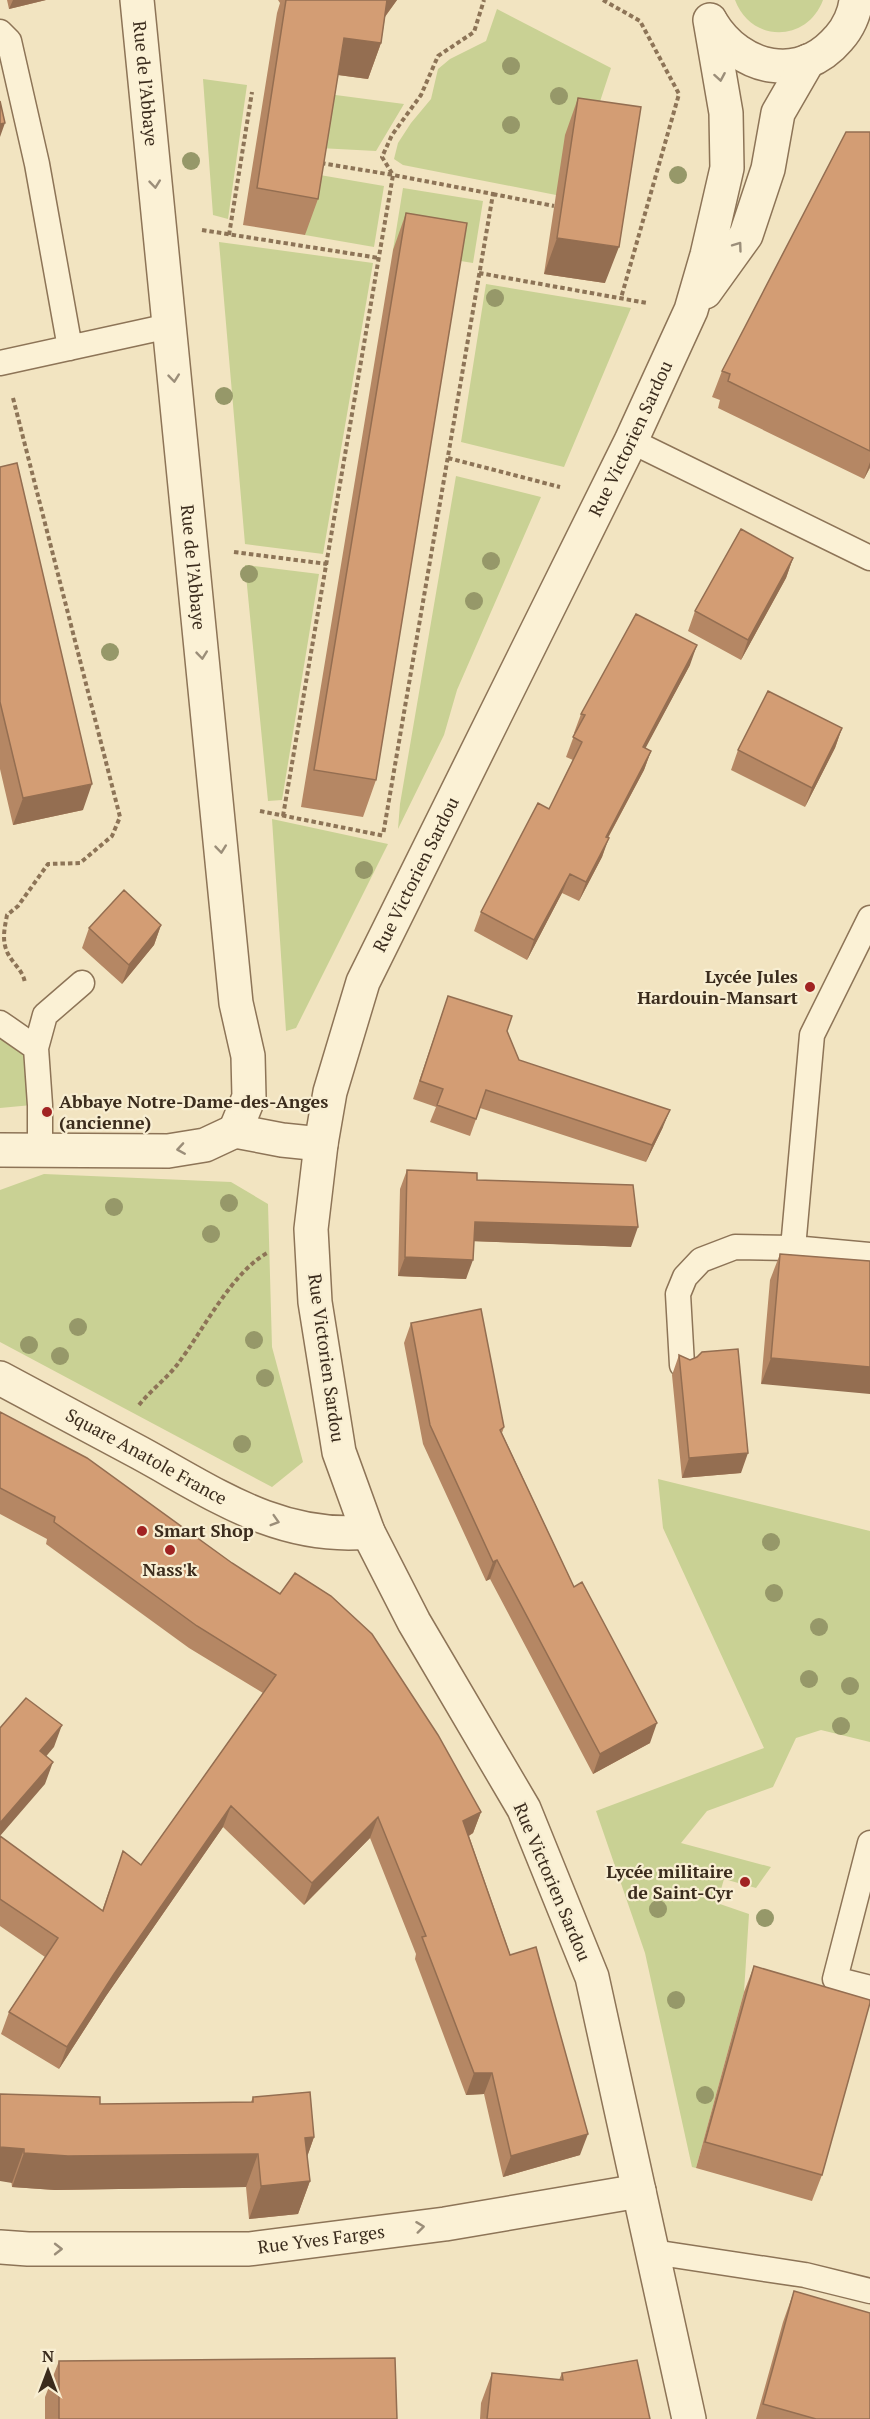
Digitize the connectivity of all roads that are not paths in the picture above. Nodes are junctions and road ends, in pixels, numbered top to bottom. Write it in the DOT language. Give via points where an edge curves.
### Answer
graph roads {
  1 [pos="137,0"];
  2 [pos="856,0"];
  3 [pos="707,10"];
  4 [pos="0,32"];
  5 [pos="808,61"];
  6 [pos="691,310"];
  7 [pos="169,326"];
  8 [pos="70,348"];
  9 [pos="2,363"];
  10 [pos="631,441"];
  11 [pos="870,558"];
  12 [pos="869,924"];
  13 [pos="82,983"];
  14 [pos="3,1025"];
  15 [pos="36,1048"];
  16 [pos="235,1131"];
  17 [pos="321,1144"];
  18 [pos="40,1149"];
  19 [pos="0,1150"];
  20 [pos="793,1248"];
  21 [pos="870,1255"];
  22 [pos="682,1365"];
  23 [pos="0,1377"];
  24 [pos="368,1532"];
  25 [pos="870,1843"];
  26 [pos="870,1988"];
  27 [pos="639,2191"];
  28 [pos="0,2247"];
  29 [pos="653,2252"];
  30 [pos="870,2291"];
  31 [pos="689,2419"];
  1 -- 7 [label="street, Rue de l’Abbaye, one-way"];
  2 -- 5 [label="street" via="847,29 830,48"];
  3 -- 5 [label="street" via="721,39 738,53 758,63 783,66"];
  3 -- 6 [label="street, Rue Victorien Sardou, one-way" via="726,113 727,168"];
  4 -- 8 [label="lane" via="9,41 34,153"];
  6 -- 5 [label="street, Rue Victorien Sardou, one-way" via="746,235 768,169 778,113"];
  6 -- 10 [label="street, Rue Victorien Sardou"];
  7 -- 8 [label="lane"];
  7 -- 16 [label="street, Rue de l’Abbaye, one-way" via="237,1003 248,1056 249,1097"];
  8 -- 9 [label="lane"];
  10 -- 11 [label="lane"];
  10 -- 17 [label="street, Rue Victorien Sardou" via="363,982 330,1092"];
  12 -- 20 [label="lane" via="812,1035"];
  13 -- 15 [label="lane" via="45,1015"];
  14 -- 15 [label="lane"];
  15 -- 18 [label="lane"];
  16 -- 17 [label="street"];
  16 -- 18 [label="street, one-way" via="205,1145 168,1151"];
  17 -- 24 [label="street, Rue Victorien Sardou" via="311,1229 315,1302 339,1452"];
  18 -- 19 [label="street"];
  20 -- 21 [label="lane"];
  20 -- 22 [label="lane" via="735,1247 700,1260 678,1294"];
  23 -- 24 [label="street, Square Anatole France, one-way" via="250,1514 310,1532"];
  24 -- 27 [label="street, Rue Victorien Sardou" via="414,1622 524,1809 591,1977"];
  25 -- 26 [label="lane" via="835,1979"];
  28 -- 27 [label="street, Rue Yves Farges, one-way" via="249,2249 445,2224"];
  27 -- 29 [label="street, Rue Victorien Sardou"];
  29 -- 30 [label="lane" via="805,2275"];
  29 -- 31 [label="street, Rue Victorien Sardou"];
}
